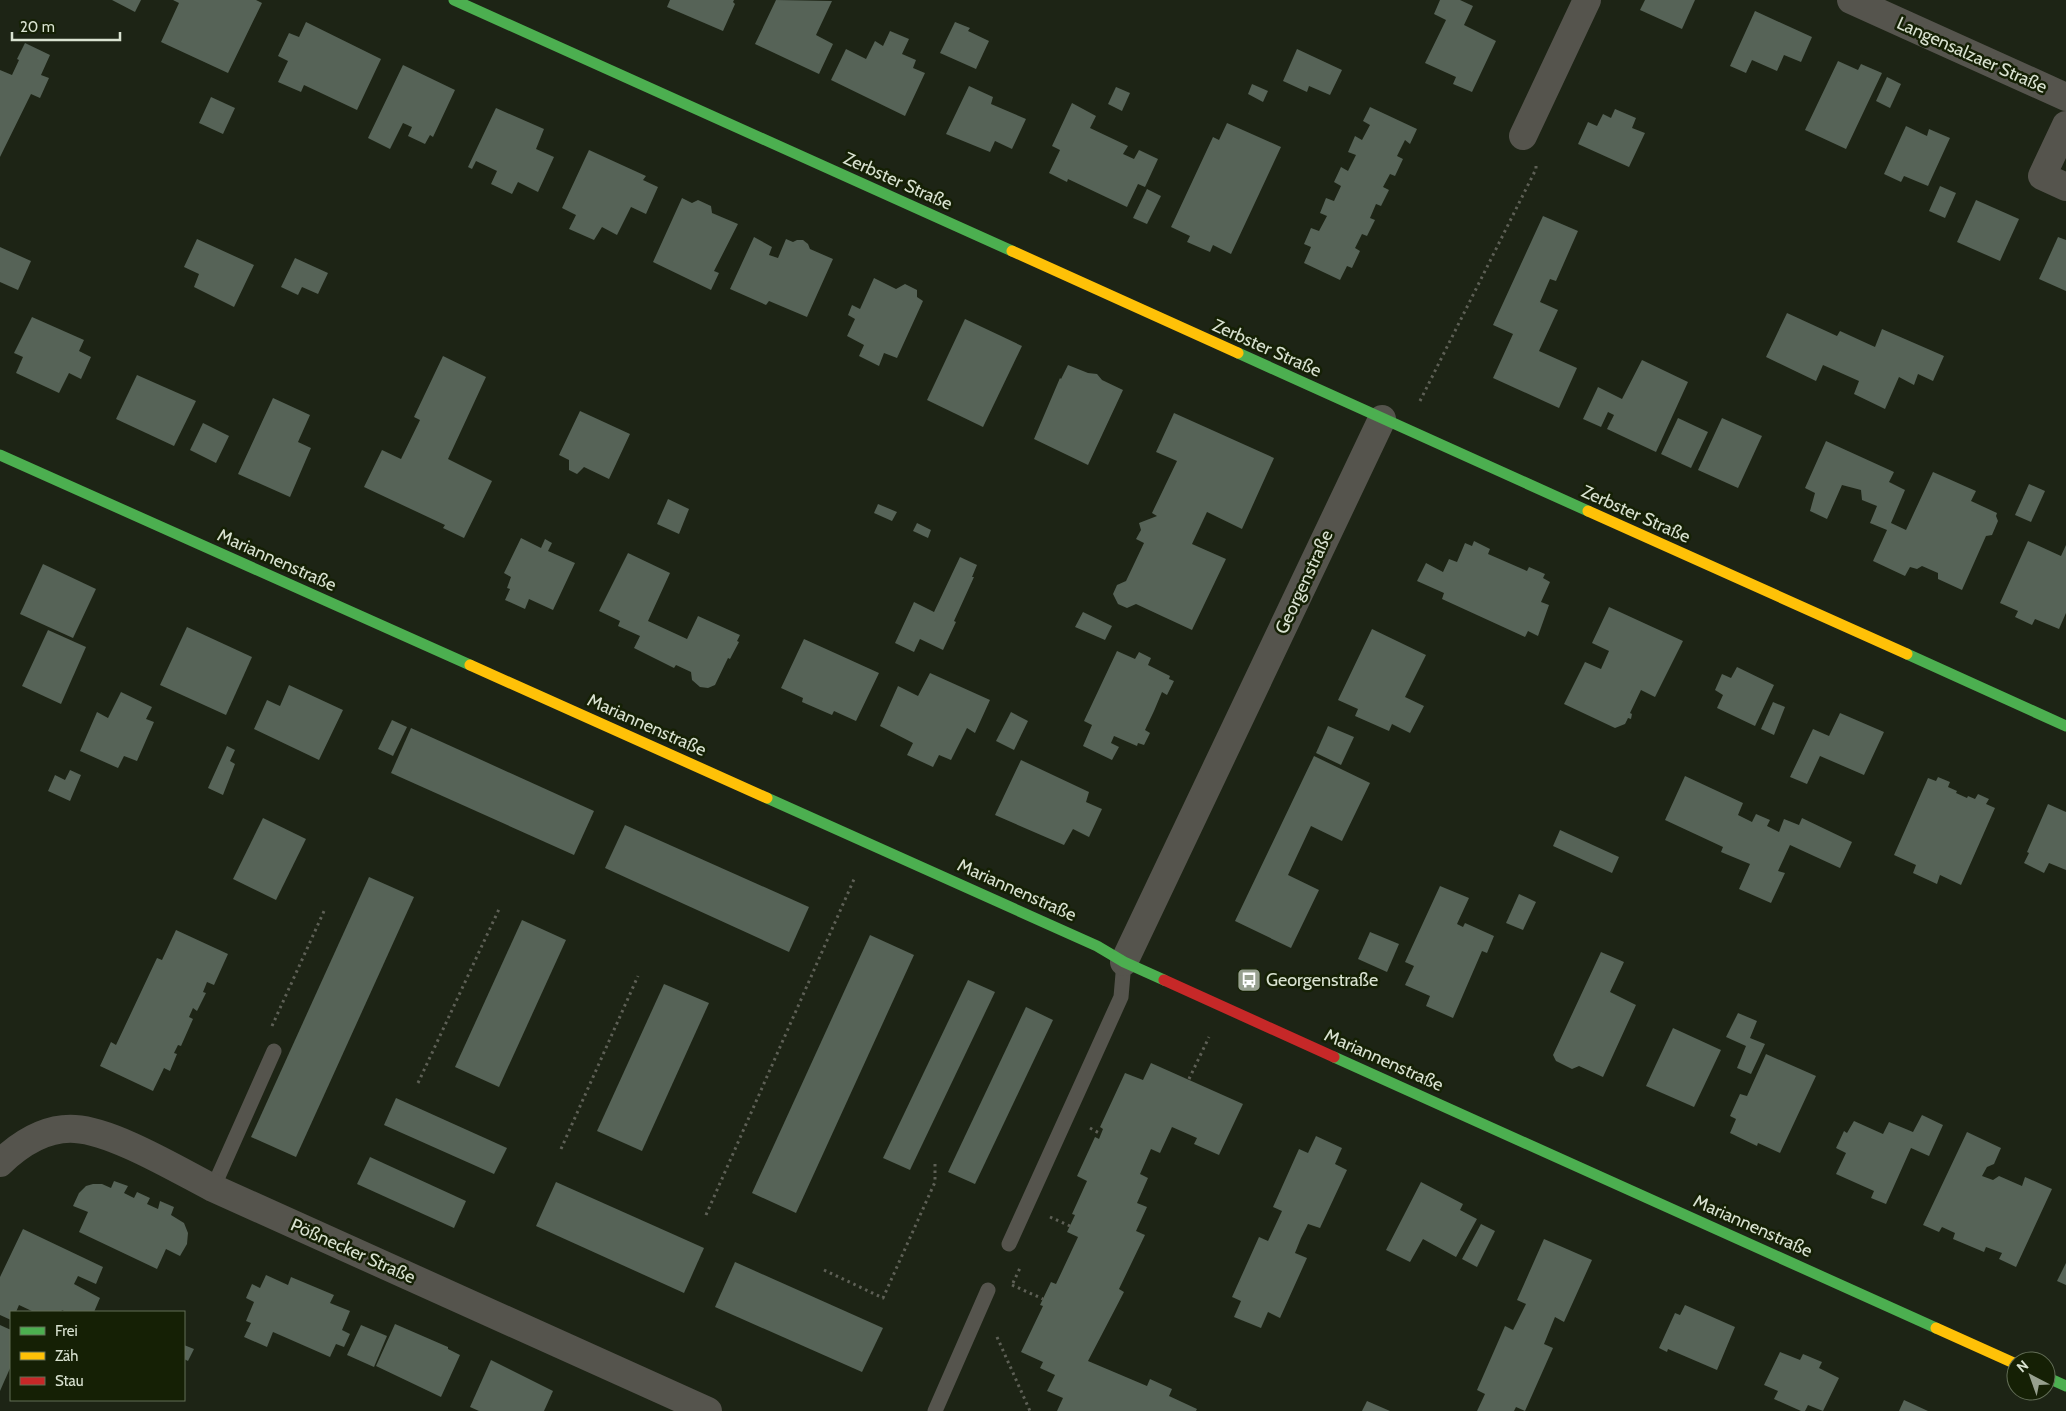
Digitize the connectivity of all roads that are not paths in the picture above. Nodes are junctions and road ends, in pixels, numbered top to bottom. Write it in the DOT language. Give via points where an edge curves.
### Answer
graph roads {
  1 [pos="454,0"];
  2 [pos="1587,0"];
  3 [pos="1851,0"];
  4 [pos="2066,97"];
  5 [pos="2066,125"];
  6 [pos="1523,136"];
  7 [pos="2066,187"];
  8 [pos="1382,419"];
  9 [pos="0,455"];
  10 [pos="2066,726"];
  11 [pos="1124,962"];
  12 [pos="274,1051"];
  13 [pos="0,1163"];
  14 [pos="213,1188"];
  15 [pos="1009,1244"];
  16 [pos="988,1290"];
  17 [pos="2006,1359"];
  18 [pos="708,1411"];
  19 [pos="935,1411"];
  1 -- 8 [label="street, Zerbster Straße"];
  2 -- 6 [label="street"];
  3 -- 4 [label="street, Langensalzaer Straße"];
  5 -- 7 [label="street" via="2042,176"];
  8 -- 10 [label="street, Zerbster Straße"];
  8 -- 11 [label="street, Georgenstraße"];
  9 -- 11 [label="street, Mariannenstraße" via="1047,923"];
  11 -- 15 [label="lane" via="1120,998"];
  11 -- 17 [label="street, Mariannenstraße"];
  12 -- 14 [label="lane"];
  13 -- 14 [label="street, Pößnecker Straße" via="18,1146 36,1137 74,1129 96,1133"];
  14 -- 18 [label="street, Pößnecker Straße"];
  16 -- 19 [label="lane"];
}
